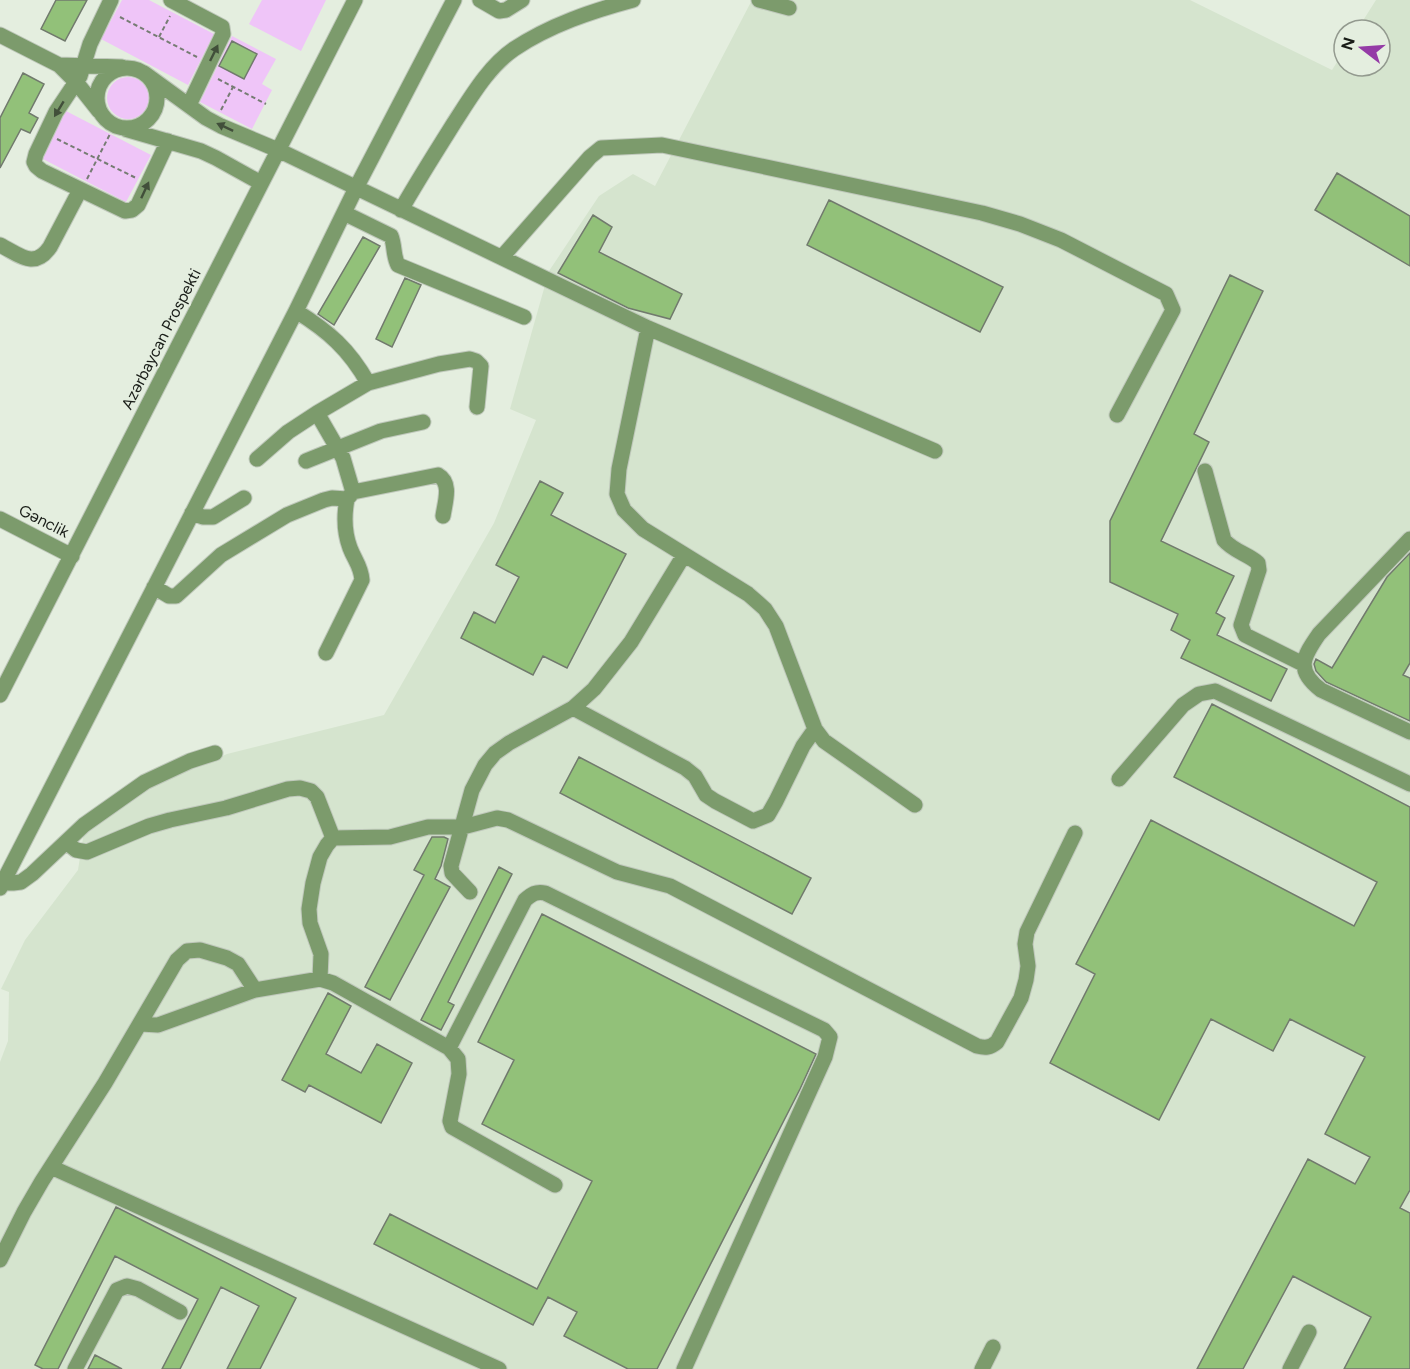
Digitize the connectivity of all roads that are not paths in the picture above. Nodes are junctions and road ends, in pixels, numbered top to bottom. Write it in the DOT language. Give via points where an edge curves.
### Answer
graph roads {
  1 [pos="355,0"];
  2 [pos="454,0"];
  3 [pos="480,0"];
  4 [pos="522,0"];
  5 [pos="633,0"];
  6 [pos="759,0"];
  7 [pos="174,4"];
  8 [pos="113,7"];
  9 [pos="789,8"];
  10 [pos="0,35"];
  11 [pos="59,65"];
  12 [pos="84,66"];
  13 [pos="138,71"];
  14 [pos="76,82"];
  15 [pos="189,105"];
  16 [pos="103,115"];
  17 [pos="115,130"];
  18 [pos="168,141"];
  19 [pos="278,150"];
  20 [pos="261,183"];
  21 [pos="83,186"];
  22 [pos="356,188"];
  23 [pos="402,210"];
  24 [pos="344,213"];
  25 [pos="0,245"];
  26 [pos="502,257"];
  27 [pos="296,311"];
  28 [pos="524,317"];
  29 [pos="648,328"];
  30 [pos="368,383"];
  31 [pos="477,407"];
  32 [pos="317,413"];
  33 [pos="1117,415"];
  34 [pos="423,422"];
  35 [pos="337,448"];
  36 [pos="935,451"];
  37 [pos="257,459"];
  38 [pos="306,461"];
  39 [pos="1205,471"];
  40 [pos="350,495"];
  41 [pos="244,498"];
  42 [pos="192,513"];
  43 [pos="443,516"];
  44 [pos="0,519"];
  45 [pos="1410,539"];
  46 [pos="72,555"];
  47 [pos="684,555"];
  48 [pos="154,587"];
  49 [pos="326,653"];
  50 [pos="1304,664"];
  51 [pos="0,695"];
  52 [pos="573,708"];
  53 [pos="816,729"];
  54 [pos="1410,732"];
  55 [pos="215,753"];
  56 [pos="1119,779"];
  57 [pos="1410,784"];
  58 [pos="915,805"];
  59 [pos="463,827"];
  60 [pos="1075,833"];
  61 [pos="333,838"];
  62 [pos="66,842"];
  63 [pos="2,885"];
  64 [pos="470,892"];
  65 [pos="320,979"];
  66 [pos="255,990"];
  67 [pos="141,1024"];
  68 [pos="449,1048"];
  69 [pos="51,1167"];
  70 [pos="555,1185"];
  71 [pos="0,1260"];
  72 [pos="180,1312"];
  73 [pos="1310,1332"];
  74 [pos="993,1347"];
  75 [pos="75,1369"];
  76 [pos="499,1369"];
  77 [pos="684,1369"];
  78 [pos="982,1369"];
  79 [pos="1290,1369"];
  1 -- 19 [label="street, Azərbaycan Prospekti"];
  2 -- 22 [label="street"];
  3 -- 4 [label="street" via="499,11"];
  5 -- 23 [label="street" via="543,32 495,65 465,106"];
  6 -- 9 [label="street"];
  15 -- 7 [label="street, one-way" via="223,34 222,27"];
  8 -- 12 [label="street" via="90,44"];
  10 -- 11 [label="street"];
  11 -- 12 [label="street"];
  11 -- 14 [label="street"];
  12 -- 13 [label="street" via="117,66"];
  12 -- 14 [label="street"];
  13 -- 15 [label="street"];
  13 -- 16 [label="street" via="124,68 111,72 102,82 97,95"];
  13 -- 17 [label="street" via="153,83 157,104 140,125"];
  14 -- 16 [label="street"];
  14 -- 21 [label="street, one-way" via="56,112 34,162 42,171"];
  19 -- 15 [label="street, one-way" via="221,126"];
  16 -- 17 [label="street"];
  17 -- 18 [label="street"];
  18 -- 20 [label="street" via="201,151"];
  21 -- 18 [label="street, one-way" via="125,211 132,210 138,205"];
  19 -- 20 [label="street, Azərbaycan Prospekti"];
  19 -- 22 [label="street"];
  20 -- 46 [label="street, Azərbaycan Prospekti"];
  21 -- 25 [label="street" via="44,255 26,258"];
  22 -- 23 [label="street"];
  22 -- 24 [label="street"];
  23 -- 26 [label="street"];
  24 -- 27 [label="street"];
  24 -- 28 [label="street" via="391,236 398,266"];
  26 -- 29 [label="street"];
  26 -- 33 [label="street" via="601,148 662,145 982,213 1061,240 1166,294 1173,310"];
  27 -- 30 [label="street" via="331,335"];
  27 -- 42 [label="street"];
  29 -- 36 [label="street"];
  29 -- 47 [label="street" via="617,494 624,510 643,529"];
  30 -- 31 [label="street" via="470,359 481,366"];
  30 -- 32 [label="street"];
  32 -- 35 [label="street"];
  32 -- 37 [label="street"];
  34 -- 35 [label="street" via="381,431"];
  35 -- 38 [label="street"];
  35 -- 40 [label="street" via="343,458"];
  39 -- 50 [label="street" via="1224,540 1258,563 1241,629 1245,635"];
  40 -- 43 [label="street" via="438,475 447,485"];
  40 -- 48 [label="street" via="324,500 287,515 221,555 176,596"];
  40 -- 49 [label="street" via="345,522 362,580"];
  41 -- 42 [label="street" via="213,517"];
  42 -- 48 [label="street"];
  44 -- 46 [label="street, Gənclik"];
  45 -- 50 [label="street" via="1319,634"];
  46 -- 51 [label="street, Azərbaycan Prospekti"];
  47 -- 52 [label="street" via="631,642 594,689"];
  47 -- 53 [label="street" via="748,594 765,609 776,626"];
  48 -- 63 [label="street"];
  50 -- 54 [label="street" via="1305,674 1320,690"];
  52 -- 53 [label="street" via="684,768 695,776 706,795 753,821 768,815 803,746"];
  52 -- 59 [label="street" via="495,753 477,780"];
  53 -- 58 [label="street" via="824,741"];
  55 -- 62 [label="street" via="145,782"];
  56 -- 57 [label="street" via="1182,705 1198,694 1215,691"];
  59 -- 60 [label="street" via="498,818 508,820 617,872 670,886 984,1048 997,1042 1021,998 1028,966 1027,932"];
  59 -- 61 [label="street" via="428,827 390,837"];
  59 -- 64 [label="street" via="452,873"];
  61 -- 62 [label="street" via="317,797 300,788 149,826 87,852"];
  61 -- 65 [label="street" via="320,857 309,909 321,954"];
  62 -- 63 [label="street" via="21,882"];
  65 -- 66 [label="street"];
  65 -- 68 [label="street"];
  66 -- 67 [label="street" via="158,1025"];
  66 -- 67 [label="street" via="233,961 200,950 187,951 177,960"];
  67 -- 69 [label="street"];
  68 -- 70 [label="street" via="458,1059 459,1074 452,1127"];
  68 -- 77 [label="street" via="525,900 538,892 824,1030 830,1037 825,1057"];
  69 -- 71 [label="street"];
  69 -- 76 [label="street"];
  72 -- 75 [label="street" via="138,1289 127,1286 117,1290"];
  73 -- 79 [label="street"];
  74 -- 78 [label="street"];
}
